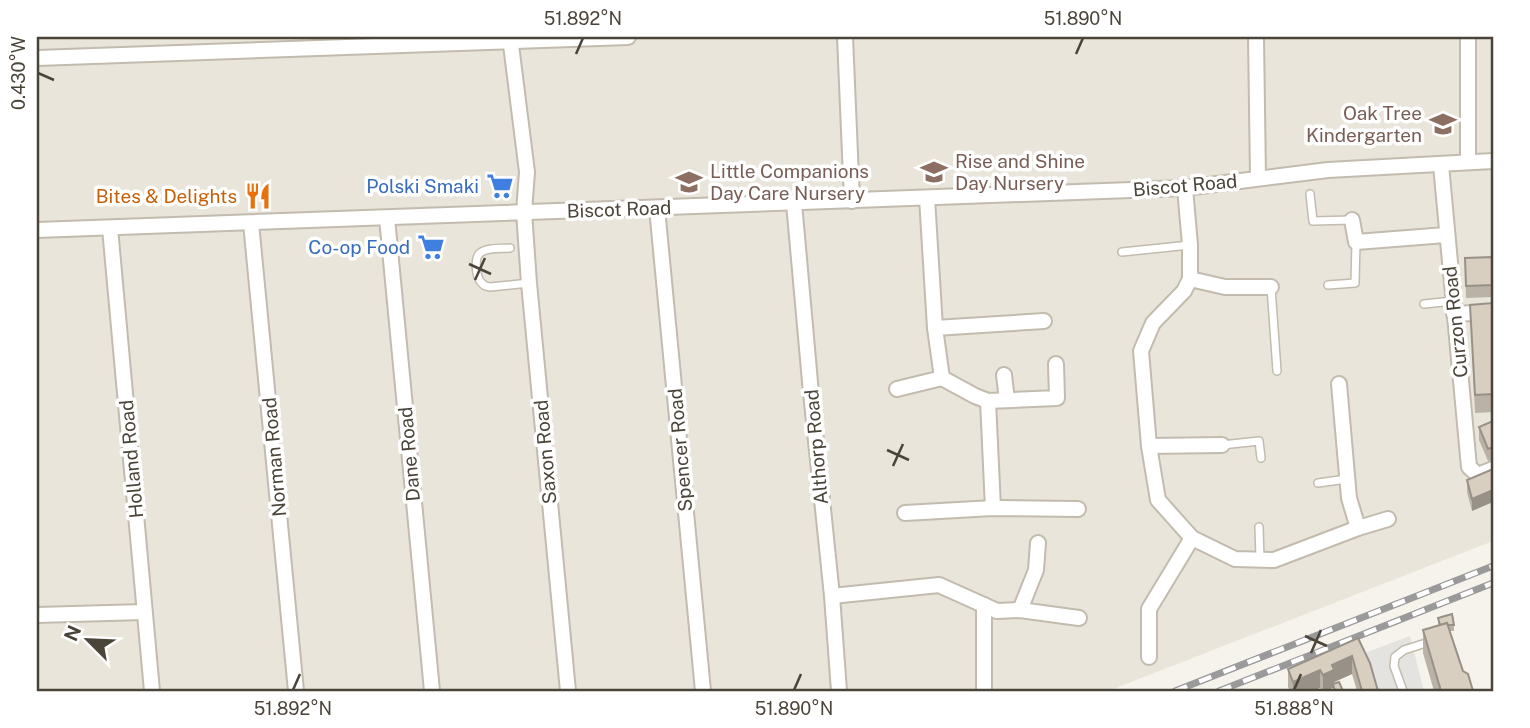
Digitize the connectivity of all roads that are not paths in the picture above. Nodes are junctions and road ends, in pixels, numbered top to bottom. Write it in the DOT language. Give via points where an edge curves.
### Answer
graph roads {
  1 [pos="628,37"];
  2 [pos="845,37"];
  3 [pos="1256,37"];
  4 [pos="1468,37"];
  5 [pos="511,39"];
  6 [pos="37,58"];
  7 [pos="1493,161"];
  8 [pos="1468,162"];
  9 [pos="1441,165"];
  10 [pos="1258,178"];
  11 [pos="1185,188"];
  12 [pos="1310,194"];
  13 [pos="927,198"];
  14 [pos="852,201"];
  15 [pos="794,203"];
  16 [pos="657,208"];
  17 [pos="524,212"];
  18 [pos="387,218"];
  19 [pos="1352,220"];
  20 [pos="251,223"];
  21 [pos="110,228"];
  22 [pos="37,230"];
  23 [pos="1446,235"];
  24 [pos="1356,242"];
  25 [pos="1190,246"];
  26 [pos="510,248"];
  27 [pos="1122,252"];
  28 [pos="1190,279"];
  29 [pos="529,284"];
  30 [pos="1328,285"];
  31 [pos="1271,287"];
  32 [pos="1424,304"];
  33 [pos="1453,308"];
  34 [pos="1493,312"];
  35 [pos="1044,321"];
  36 [pos="935,328"];
  37 [pos="1056,364"];
  38 [pos="1277,371"];
  39 [pos="1004,375"];
  40 [pos="942,378"];
  41 [pos="1339,384"];
  42 [pos="897,389"];
  43 [pos="1007,400"];
  44 [pos="988,401"];
  45 [pos="1222,445"];
  46 [pos="1149,446"];
  47 [pos="1261,458"];
  48 [pos="1493,469"];
  49 [pos="1347,479"];
  50 [pos="1318,483"];
  51 [pos="993,508"];
  52 [pos="1078,509"];
  53 [pos="905,513"];
  54 [pos="1388,519"];
  55 [pos="1259,527"];
  56 [pos="1358,528"];
  57 [pos="1192,538"];
  58 [pos="1038,543"];
  59 [pos="1260,560"];
  60 [pos="832,596"];
  61 [pos="984,605"];
  62 [pos="1020,610"];
  63 [pos="144,612"];
  64 [pos="37,615"];
  65 [pos="1079,618"];
  66 [pos="1443,638"];
  67 [pos="1149,657"];
  68 [pos="152,691"];
  69 [pos="296,691"];
  70 [pos="432,691"];
  71 [pos="568,691"];
  72 [pos="702,691"];
  73 [pos="839,691"];
  74 [pos="984,691"];
  75 [pos="1403,691"];
  1 -- 5 [label="street"];
  2 -- 14 [label="street"];
  3 -- 10 [label="street"];
  4 -- 8 [label="street"];
  5 -- 6 [label="street"];
  5 -- 17 [label="street, Saxon Road" via="527,172"];
  7 -- 8 [label="street, Biscot Road"];
  8 -- 9 [label="street, Biscot Road"];
  9 -- 10 [label="street, Biscot Road"];
  9 -- 23 [label="street, Curzon Road"];
  10 -- 11 [label="street, Biscot Road"];
  11 -- 13 [label="street, Biscot Road"];
  11 -- 25 [label="street"];
  12 -- 19 [label="lane" via="1313,221"];
  13 -- 14 [label="street, Biscot Road"];
  13 -- 36 [label="street"];
  14 -- 15 [label="street, Biscot Road"];
  15 -- 16 [label="street, Biscot Road"];
  15 -- 60 [label="street, Althorp Road"];
  16 -- 17 [label="street, Biscot Road"];
  16 -- 72 [label="street, Spencer Road"];
  17 -- 18 [label="street, Biscot Road"];
  17 -- 29 [label="street, Saxon Road"];
  18 -- 20 [label="street, Biscot Road"];
  18 -- 70 [label="street, Dane Road"];
  19 -- 24 [label="street"];
  20 -- 21 [label="street, Biscot Road"];
  20 -- 69 [label="street, Norman Road"];
  21 -- 22 [label="street, Biscot Road"];
  21 -- 63 [label="street, Holland Road"];
  23 -- 24 [label="street"];
  23 -- 33 [label="street, Curzon Road"];
  24 -- 30 [label="lane" via="1355,283"];
  25 -- 27 [label="lane"];
  25 -- 28 [label="street"];
  26 -- 29 [label="lane" via="480,253 478,278 490,287"];
  28 -- 31 [label="street" via="1225,287"];
  28 -- 46 [label="street" via="1153,323 1141,351"];
  29 -- 71 [label="street, Saxon Road"];
  31 -- 38 [label="lane"];
  32 -- 33 [label="lane"];
  33 -- 34 [label="street"];
  33 -- 48 [label="street, Curzon Road" via="1469,467 1478,475"];
  35 -- 36 [label="street"];
  36 -- 40 [label="street"];
  37 -- 43 [label="street" via="1057,398"];
  39 -- 43 [label="street"];
  40 -- 42 [label="street"];
  40 -- 44 [label="street"];
  41 -- 49 [label="street"];
  43 -- 44 [label="street"];
  44 -- 51 [label="street"];
  45 -- 46 [label="street"];
  45 -- 47 [label="lane" via="1259,442"];
  46 -- 57 [label="street" via="1158,500"];
  49 -- 50 [label="lane"];
  49 -- 56 [label="street"];
  51 -- 52 [label="street"];
  51 -- 53 [label="street"];
  54 -- 56 [label="street"];
  55 -- 59 [label="lane"];
  56 -- 59 [label="street" via="1274,560"];
  57 -- 59 [label="street" via="1235,559"];
  57 -- 67 [label="street" via="1149,609"];
  58 -- 62 [label="street" via="1036,570"];
  60 -- 61 [label="street" via="939,585"];
  60 -- 73 [label="street, Althorp Road"];
  61 -- 62 [label="street" via="997,611"];
  61 -- 74 [label="street"];
  62 -- 65 [label="street"];
  63 -- 64 [label="street"];
  63 -- 68 [label="street, Holland Road"];
  66 -- 75 [label="lane" via="1395,657"];
}
